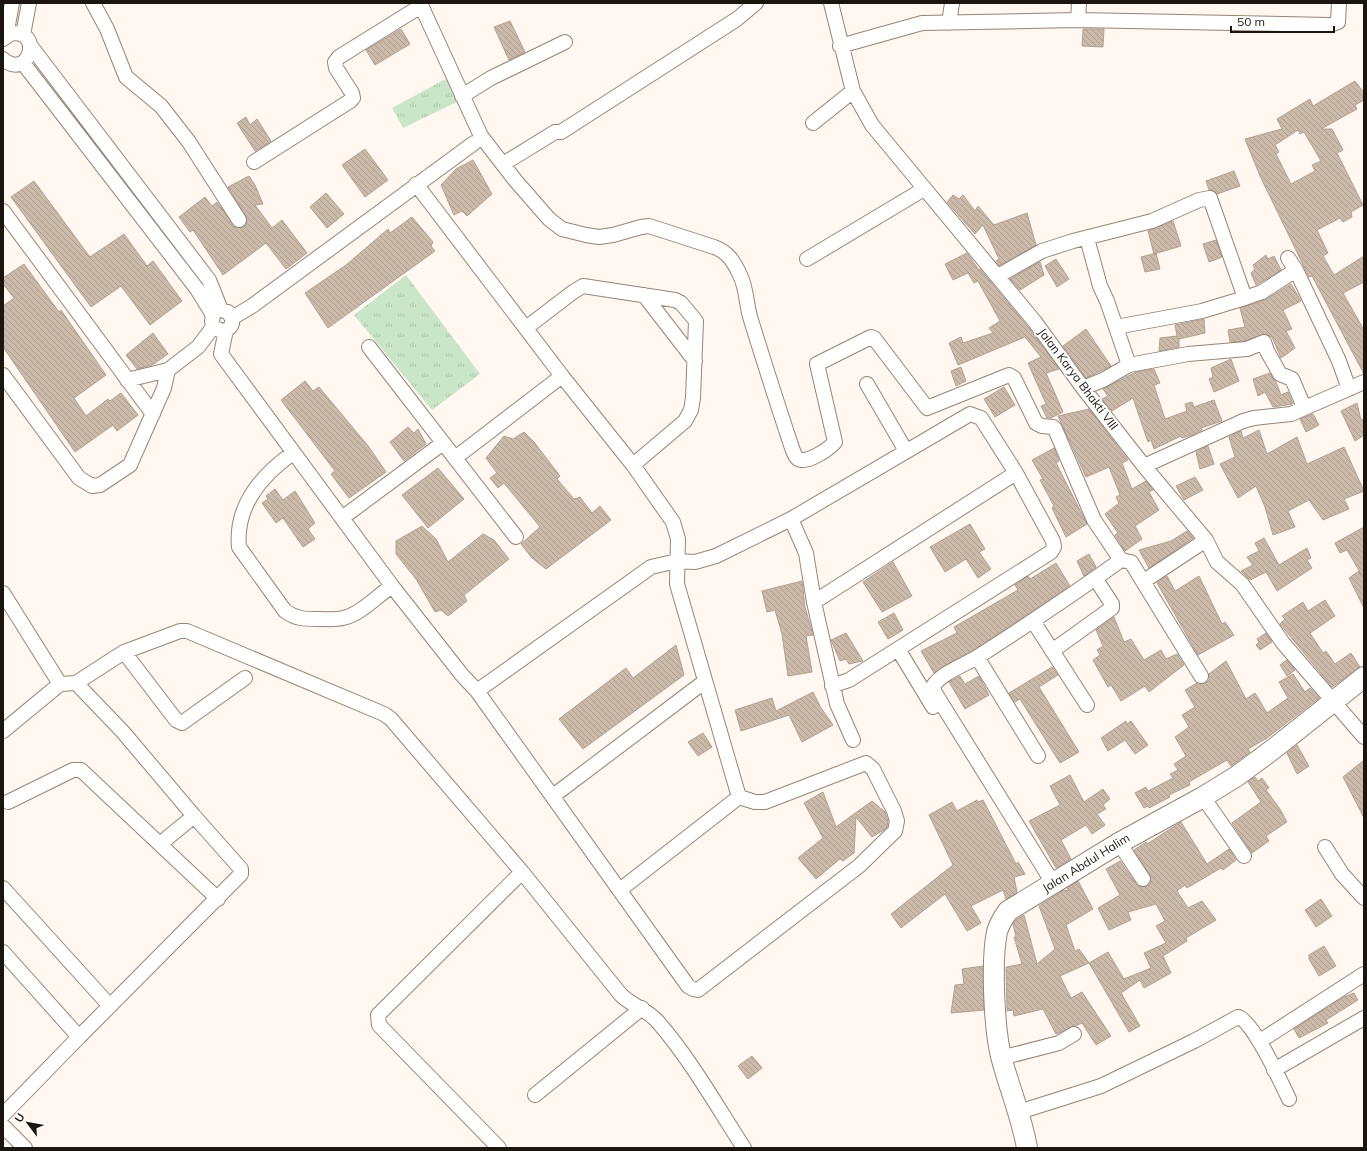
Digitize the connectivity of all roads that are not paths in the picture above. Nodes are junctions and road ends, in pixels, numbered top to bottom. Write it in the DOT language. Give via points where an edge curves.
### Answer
graph roads {
  1 [pos="12,3"];
  2 [pos="29,3"];
  3 [pos="93,3"];
  4 [pos="756,3"];
  5 [pos="831,3"];
  6 [pos="952,3"];
  7 [pos="1079,3"];
  8 [pos="1339,3"];
  9 [pos="420,5"];
  10 [pos="1078,20"];
  11 [pos="949,23"];
  12 [pos="4,38"];
  13 [pos="26,40"];
  14 [pos="564,42"];
  15 [pos="840,46"];
  16 [pos="3,59"];
  17 [pos="23,62"];
  18 [pos="853,91"];
  19 [pos="462,96"];
  20 [pos="813,123"];
  21 [pos="474,143"];
  22 [pos="254,162"];
  23 [pos="503,164"];
  24 [pos="130,175"];
  25 [pos="416,184"];
  26 [pos="117,185"];
  27 [pos="924,189"];
  28 [pos="3,212"];
  29 [pos="239,220"];
  30 [pos="1087,238"];
  31 [pos="1288,258"];
  32 [pos="807,259"];
  33 [pos="1296,270"];
  34 [pos="998,276"];
  35 [pos="644,295"];
  36 [pos="1245,298"];
  37 [pos="221,320"];
  38 [pos="1116,327"];
  39 [pos="526,328"];
  40 [pos="198,347"];
  41 [pos="369,347"];
  42 [pos="221,354"];
  43 [pos="695,361"];
  44 [pos="1129,365"];
  45 [pos="168,370"];
  46 [pos="3,375"];
  47 [pos="562,376"];
  48 [pos="127,380"];
  49 [pos="1364,382"];
  50 [pos="867,384"];
  51 [pos="1083,388"];
  52 [pos="1349,389"];
  53 [pos="1304,408"];
  54 [pos="152,414"];
  55 [pos="443,443"];
  56 [pos="906,451"];
  57 [pos="293,453"];
  58 [pos="455,458"];
  59 [pos="633,465"];
  60 [pos="1144,466"];
  61 [pos="1016,473"];
  62 [pos="342,518"];
  63 [pos="791,519"];
  64 [pos="516,536"];
  65 [pos="1206,540"];
  66 [pos="1121,560"];
  67 [pos="677,561"];
  68 [pos="1095,578"];
  69 [pos="1144,581"];
  70 [pos="392,586"];
  71 [pos="3,593"];
  72 [pos="814,602"];
  73 [pos="1033,621"];
  74 [pos="898,649"];
  75 [pos="1052,651"];
  76 [pos="124,652"];
  77 [pos="977,657"];
  78 [pos="1201,676"];
  79 [pos="1364,677"];
  80 [pos="245,678"];
  81 [pos="704,682"];
  82 [pos="76,683"];
  83 [pos="60,684"];
  84 [pos="832,686"];
  85 [pos="477,691"];
  86 [pos="1335,701"];
  87 [pos="1087,705"];
  88 [pos="3,730"];
  89 [pos="1364,736"];
  90 [pos="854,740"];
  91 [pos="1038,756"];
  92 [pos="553,796"];
  93 [pos="739,797"];
  94 [pos="1202,797"];
  95 [pos="5,799"];
  96 [pos="194,816"];
  97 [pos="1119,843"];
  98 [pos="160,844"];
  99 [pos="1325,847"];
  100 [pos="1244,856"];
  101 [pos="522,872"];
  102 [pos="1046,879"];
  103 [pos="1143,879"];
  104 [pos="3,888"];
  105 [pos="620,889"];
  106 [pos="1364,898"];
  107 [pos="218,899"];
  108 [pos="3,952"];
  109 [pos="1364,974"];
  110 [pos="110,1006"];
  111 [pos="642,1008"];
  112 [pos="1364,1018"];
  113 [pos="1074,1034"];
  114 [pos="79,1037"];
  115 [pos="1260,1041"];
  116 [pos="1001,1058"];
  117 [pos="1274,1070"];
  118 [pos="535,1095"];
  119 [pos="1289,1099"];
  120 [pos="1019,1112"];
  121 [pos="3,1115"];
  122 [pos="3,1126"];
  123 [pos="16,1145"];
  124 [pos="499,1148"];
  125 [pos="744,1148"];
  126 [pos="1027,1148"];
  1 -- 12 [label="street"];
  2 -- 13 [label="street"];
  3 -- 29 [label="street" via="107,29 126,77 161,106 189,142"];
  4 -- 23 [label="street" via="737,19 561,132 555,132"];
  5 -- 15 [label="street, Jalan Karya Bhakti VIII"];
  6 -- 11 [label="street"];
  7 -- 10 [label="street"];
  8 -- 10 [label="street" via="1338,22 1330,25"];
  9 -- 19 [label="street"];
  9 -- 22 [label="street" via="335,62 336,68 352,93 353,98 350,102"];
  10 -- 11 [label="street"];
  11 -- 15 [label="street" via="922,23"];
  12 -- 13 [label="street" via="14,33"];
  13 -- 17 [label="street" via="29,56"];
  13 -- 24 [label="street"];
  14 -- 19 [label="street" via="491,78"];
  15 -- 18 [label="street, Jalan Karya Bhakti VIII"];
  16 -- 17 [label="street" via="12,64"];
  17 -- 26 [label="street"];
  18 -- 20 [label="street"];
  18 -- 27 [label="street, Jalan Karya Bhakti VIII" via="872,125"];
  19 -- 23 [label="street" via="482,136"];
  21 -- 25 [label="street"];
  23 -- 66 [label="street" via="549,219 562,229 599,237 649,226 726,253 743,282 750,317 794,455 798,459 809,459 835,442 817,364 871,337 927,408 1011,376 1036,423 1053,427 1055,430 1094,520"];
  24 -- 26 [label="street"];
  24 -- 37 [label="street" via="209,280"];
  25 -- 37 [label="street" via="252,306"];
  25 -- 39 [label="street"];
  26 -- 37 [label="street"];
  27 -- 32 [label="street"];
  27 -- 34 [label="street, Jalan Karya Bhakti VIII"];
  28 -- 48 [label="street"];
  30 -- 34 [label="street" via="1042,251"];
  30 -- 36 [label="street" via="1152,221 1210,198"];
  30 -- 38 [label="street" via="1100,286"];
  31 -- 33 [label="street"];
  33 -- 36 [label="street" via="1262,292"];
  33 -- 52 [label="street" via="1339,361"];
  34 -- 51 [label="street, Jalan Karya Bhakti VIII"];
  35 -- 39 [label="street" via="583,286"];
  35 -- 43 [label="street"];
  35 -- 43 [label="street" via="675,300 681,303 696,321"];
  36 -- 38 [label="street" via="1202,311"];
  37 -- 40 [label="street"];
  37 -- 42 [label="street"];
  38 -- 44 [label="street"];
  39 -- 47 [label="street"];
  40 -- 42 [label="street" via="215,348"];
  40 -- 45 [label="street"];
  41 -- 55 [label="street"];
  42 -- 57 [label="street"];
  43 -- 59 [label="street" via="691,410 685,421"];
  44 -- 51 [label="street"];
  44 -- 53 [label="street" via="1188,354 1247,349 1264,342 1280,374 1292,379"];
  45 -- 48 [label="street"];
  45 -- 54 [label="street" via="164,388"];
  46 -- 54 [label="street" via="79,478 92,486 100,485 130,464"];
  47 -- 58 [label="street"];
  47 -- 59 [label="street"];
  48 -- 54 [label="street"];
  49 -- 52 [label="street"];
  50 -- 56 [label="street"];
  51 -- 60 [label="street, Jalan Karya Bhakti VIII"];
  52 -- 53 [label="street"];
  53 -- 60 [label="street" via="1291,414 1243,421"];
  55 -- 58 [label="street"];
  55 -- 62 [label="street"];
  56 -- 61 [label="street" via="970,414 976,415 981,418"];
  56 -- 63 [label="street"];
  57 -- 62 [label="street"];
  57 -- 70 [label="street" via="268,471 252,492 238,537 239,547 285,611 303,619 341,618 359,611"];
  58 -- 64 [label="street"];
  59 -- 67 [label="street" via="673,522 678,539"];
  60 -- 65 [label="street, Jalan Karya Bhakti VIII"];
  61 -- 72 [label="street"];
  61 -- 74 [label="street" via="1053,540 1054,547 1051,552"];
  62 -- 70 [label="street"];
  63 -- 67 [label="street" via="716,556 695,562"];
  63 -- 72 [label="street" via="806,553"];
  65 -- 69 [label="street"];
  65 -- 86 [label="street, Jalan Karya Bhakti VIII" via="1218,562 1242,584 1283,643"];
  66 -- 68 [label="street"];
  66 -- 69 [label="street" via="1130,562"];
  67 -- 81 [label="street" via="677,584"];
  67 -- 85 [label="street" via="651,567"];
  68 -- 73 [label="street"];
  68 -- 75 [label="street" via="1112,608"];
  69 -- 78 [label="street"];
  70 -- 85 [label="street"];
  71 -- 83 [label="street"];
  72 -- 84 [label="street"];
  73 -- 75 [label="street"];
  73 -- 77 [label="street"];
  74 -- 84 [label="street" via="849,680"];
  74 -- 102 [label="street"];
  75 -- 87 [label="street"];
  76 -- 80 [label="street" via="176,720 182,723"];
  76 -- 82 [label="street"];
  76 -- 101 [label="street" via="180,631 187,631 384,714"];
  77 -- 91 [label="street"];
  77 -- 102 [label="street" via="940,679 933,689"];
  79 -- 86 [label="street, Jalan Abdul Halim"];
  81 -- 92 [label="street"];
  81 -- 93 [label="street"];
  82 -- 83 [label="street"];
  82 -- 96 [label="street" via="123,732"];
  83 -- 88 [label="street"];
  84 -- 90 [label="street" via="837,704"];
  85 -- 92 [label="street"];
  86 -- 89 [label="street, Jalan Karya Bhakti VIII"];
  86 -- 94 [label="street, Jalan Abdul Halim" via="1276,747"];
  92 -- 105 [label="street"];
  93 -- 105 [label="street"];
  93 -- 105 [label="street" via="765,802 866,763 873,769 897,821 895,831 859,866 698,990 688,986"];
  94 -- 97 [label="street, Jalan Abdul Halim"];
  94 -- 100 [label="street"];
  95 -- 98 [label="street" via="73,770 81,770"];
  96 -- 98 [label="street"];
  96 -- 107 [label="street" via="242,872"];
  97 -- 102 [label="street, Jalan Abdul Halim"];
  97 -- 103 [label="street"];
  98 -- 107 [label="street"];
  99 -- 106 [label="street" via="1342,874"];
  101 -- 111 [label="street" via="621,995 632,1005"];
  101 -- 124 [label="street" via="378,1015 379,1025"];
  102 -- 116 [label="street, Jalan Abdul Halim" via="1008,911 997,931 994,948 994,984"];
  104 -- 110 [label="street"];
  107 -- 110 [label="street"];
  108 -- 114 [label="street"];
  109 -- 115 [label="street"];
  110 -- 114 [label="street"];
  111 -- 118 [label="street"];
  111 -- 125 [label="street" via="657,1020 689,1063"];
  112 -- 117 [label="street"];
  113 -- 116 [label="street" via="1059,1043"];
  114 -- 121 [label="street"];
  115 -- 117 [label="street"];
  115 -- 120 [label="street" via="1246,1020 1238,1017 1101,1086"];
  116 -- 120 [label="street, Jalan Abdul Halim"];
  117 -- 119 [label="street"];
  120 -- 126 [label="street, Jalan Abdul Halim"];
  122 -- 123 [label="street"];
}
